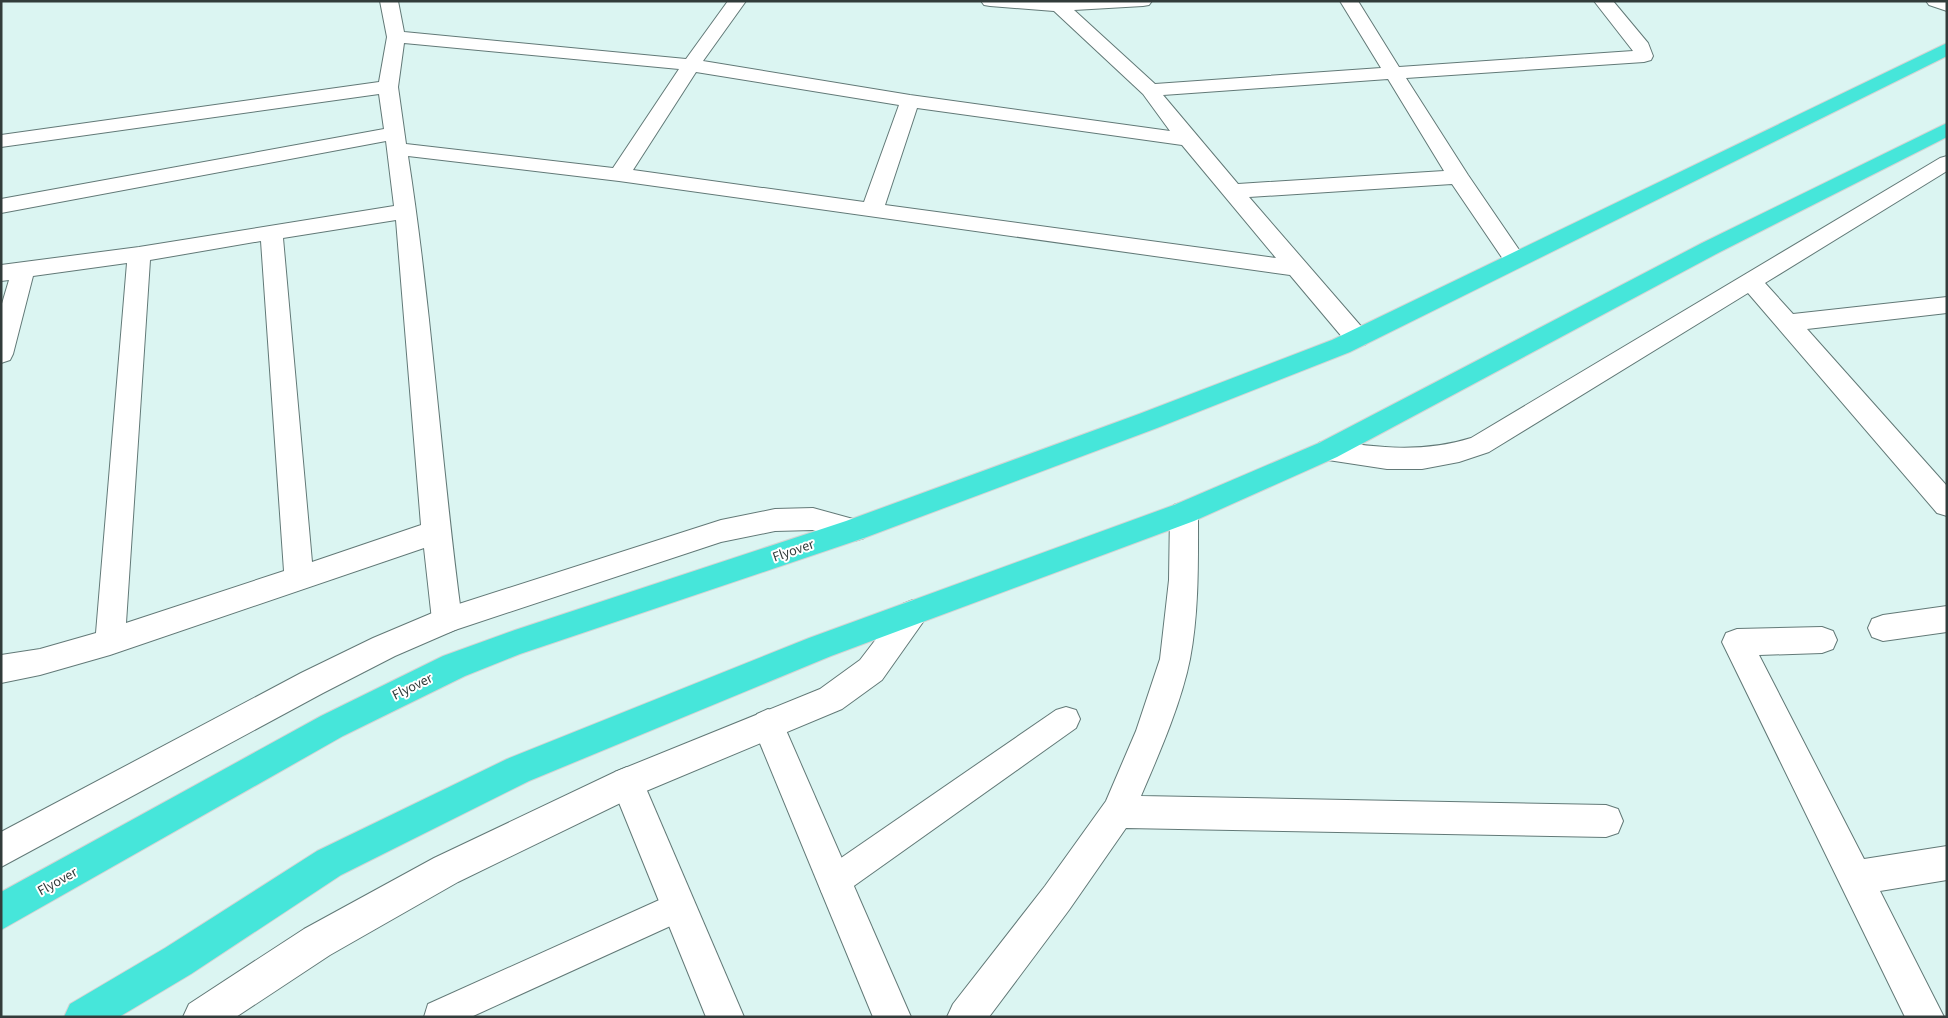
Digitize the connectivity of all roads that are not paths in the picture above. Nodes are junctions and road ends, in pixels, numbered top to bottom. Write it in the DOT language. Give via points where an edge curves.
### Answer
graph roads {
  1 [pos="389,1"];
  2 [pos="737,1"];
  3 [pos="990,1"];
  4 [pos="1143,1"];
  5 [pos="1349,1"];
  6 [pos="1603,1"];
  7 [pos="1935,1"];
  8 [pos="1059,6"];
  9 [pos="1947,6"];
  10 [pos="396,37"];
  11 [pos="1947,49"];
  12 [pos="691,65"];
  13 [pos="1393,73"];
  14 [pos="388,86"];
  15 [pos="1150,90"];
  16 [pos="910,101"];
  17 [pos="1947,129"];
  18 [pos="1189,140"];
  19 [pos="1,141"];
  20 [pos="396,141"];
  21 [pos="1947,162"];
  22 [pos="619,175"];
  23 [pos="1458,177"];
  24 [pos="1233,192"];
  25 [pos="1,206"];
  26 [pos="872,210"];
  27 [pos="406,211"];
  28 [pos="272,234"];
  29 [pos="140,254"];
  30 [pos="1516,260"];
  31 [pos="1296,268"];
  32 [pos="12,271"];
  33 [pos="1751,281"];
  34 [pos="1947,305"];
  35 [pos="1787,323"];
  36 [pos="1357,338"];
  37 [pos="2,351"];
  38 [pos="1328,450"];
  39 [pos="1947,505"];
  40 [pos="1184,513"];
  41 [pos="854,530"];
  42 [pos="436,532"];
  43 [pos="298,577"];
  44 [pos="913,613"];
  45 [pos="1947,619"];
  46 [pos="447,620"];
  47 [pos="1883,628"];
  48 [pos="1822,640"];
  49 [pos="110,642"];
  50 [pos="1,669"];
  51 [pos="1066,719"];
  52 [pos="768,724"];
  53 [pos="627,783"];
  54 [pos="1118,812"];
  55 [pos="1606,821"];
  56 [pos="1,850"];
  57 [pos="1947,863"];
  58 [pos="1856,878"];
  59 [pos="833,882"];
  60 [pos="677,907"];
  61 [pos="1,912"];
  62 [pos="439,1015"];
  63 [pos="82,1017"];
  64 [pos="202,1017"];
  65 [pos="725,1017"];
  66 [pos="892,1017"];
  67 [pos="966,1017"];
  68 [pos="1925,1017"];
  1 -- 10 [label="street"];
  2 -- 12 [label="street"];
  3 -- 8 [label="street"];
  4 -- 8 [label="street"];
  5 -- 13 [label="street"];
  6 -- 13 [label="street" via="1641,47 1644,56"];
  7 -- 9 [label="street"];
  8 -- 15 [label="street"];
  10 -- 12 [label="street"];
  10 -- 14 [label="street"];
  11 -- 30 [label="highway, Flyover"];
  12 -- 16 [label="street"];
  12 -- 22 [label="street"];
  13 -- 15 [label="street"];
  13 -- 23 [label="street"];
  14 -- 19 [label="street"];
  14 -- 20 [label="street"];
  15 -- 18 [label="street"];
  16 -- 18 [label="street"];
  16 -- 26 [label="street"];
  17 -- 38 [label="highway" via="1710,248"];
  18 -- 24 [label="street"];
  20 -- 22 [label="street"];
  20 -- 25 [label="street"];
  20 -- 27 [label="street"];
  21 -- 33 [label="street"];
  22 -- 26 [label="street"];
  23 -- 24 [label="street"];
  23 -- 30 [label="street"];
  24 -- 31 [label="street"];
  26 -- 31 [label="street"];
  27 -- 28 [label="street"];
  27 -- 42 [label="street"];
  28 -- 29 [label="street"];
  28 -- 43 [label="street"];
  29 -- 32 [label="street"];
  29 -- 49 [label="street"];
  30 -- 36 [label="highway, Flyover"];
  31 -- 36 [label="street"];
  32 -- 37 [label="street"];
  33 -- 35 [label="street"];
  33 -- 38 [label="street" via="1480,445 1453,455 1418,461"];
  34 -- 35 [label="street"];
  35 -- 39 [label="street"];
  36 -- 41 [label="highway, Flyover" via="1148,421"];
  38 -- 40 [label="highway"];
  40 -- 44 [label="highway"];
  40 -- 54 [label="street" via="1183,580 1175,659 1152,731"];
  41 -- 46 [label="street" via="813,520 775,520 721,531"];
  41 -- 61 [label="highway, Flyover" via="454,666 332,726"];
  42 -- 43 [label="street"];
  42 -- 46 [label="street"];
  43 -- 49 [label="street"];
  44 -- 52 [label="street" via="871,670 831,699"];
  44 -- 63 [label="highway" via="820,647 518,770 329,863 178,961"];
  45 -- 47 [label="street"];
  46 -- 56 [label="street" via="312,683"];
  48 -- 58 [label="street" via="1737,642"];
  49 -- 50 [label="street" via="40,662"];
  51 -- 59 [label="lane"];
  52 -- 53 [label="street"];
  52 -- 59 [label="street"];
  53 -- 60 [label="street"];
  53 -- 64 [label="street" via="446,870 317,942"];
  54 -- 55 [label="street"];
  54 -- 67 [label="street"];
  57 -- 58 [label="street"];
  58 -- 68 [label="street"];
  59 -- 66 [label="street"];
  60 -- 62 [label="lane"];
  60 -- 65 [label="street"];
}
